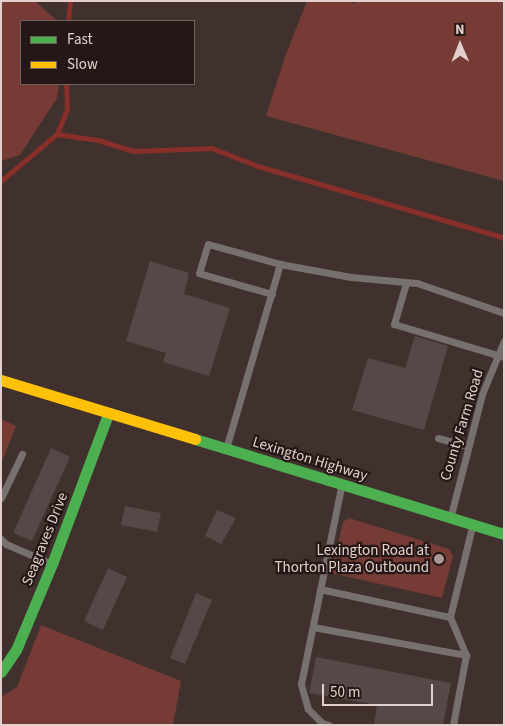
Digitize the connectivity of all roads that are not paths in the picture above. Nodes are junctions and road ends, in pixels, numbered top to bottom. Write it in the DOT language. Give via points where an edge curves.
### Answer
graph roads {
  1 [pos="280,264"];
  2 [pos="406,283"];
  3 [pos="272,294"];
  4 [pos="504,314"];
  5 [pos="504,341"];
  6 [pos="501,356"];
  7 [pos="1,380"];
  8 [pos="108,414"];
  9 [pos="438,438"];
  10 [pos="468,446"];
  11 [pos="226,450"];
  12 [pos="22,454"];
  13 [pos="342,484"];
  14 [pos="1,498"];
  15 [pos="450,517"];
  16 [pos="473,524"];
  17 [pos="504,534"];
  18 [pos="1,539"];
  19 [pos="52,564"];
  20 [pos="320,589"];
  21 [pos="450,617"];
  22 [pos="313,627"];
  23 [pos="466,655"];
  24 [pos="1,672"];
  25 [pos="329,725"];
  26 [pos="453,725"];
  1 -- 2 [label="lane"];
  1 -- 3 [label="lane"];
  1 -- 3 [label="lane" via="208,244 199,273"];
  2 -- 4 [label="lane" via="417,283"];
  2 -- 6 [label="lane" via="394,324"];
  3 -- 11 [label="lane"];
  5 -- 6 [label="lane, County Farm Road"];
  6 -- 10 [label="lane, County Farm Road" via="482,394"];
  7 -- 8 [label="main road, Lexington Highway"];
  8 -- 11 [label="main road, Lexington Highway"];
  8 -- 19 [label="main road, Seagraves Drive"];
  9 -- 10 [label="lane"];
  10 -- 15 [label="lane, County Farm Road"];
  11 -- 13 [label="main road, Lexington Highway"];
  12 -- 14 [label="lane"];
  13 -- 15 [label="main road, Lexington Highway"];
  13 -- 20 [label="lane"];
  15 -- 16 [label="main road, Lexington Highway"];
  16 -- 17 [label="main road, Lexington Highway"];
  16 -- 21 [label="lane"];
  18 -- 19 [label="lane"];
  19 -- 24 [label="main road, Seagraves Drive" via="16,650"];
  20 -- 21 [label="lane"];
  20 -- 22 [label="lane"];
  21 -- 23 [label="lane"];
  22 -- 23 [label="lane"];
  22 -- 25 [label="lane" via="301,684 308,709 322,723"];
  23 -- 26 [label="lane"];
}
